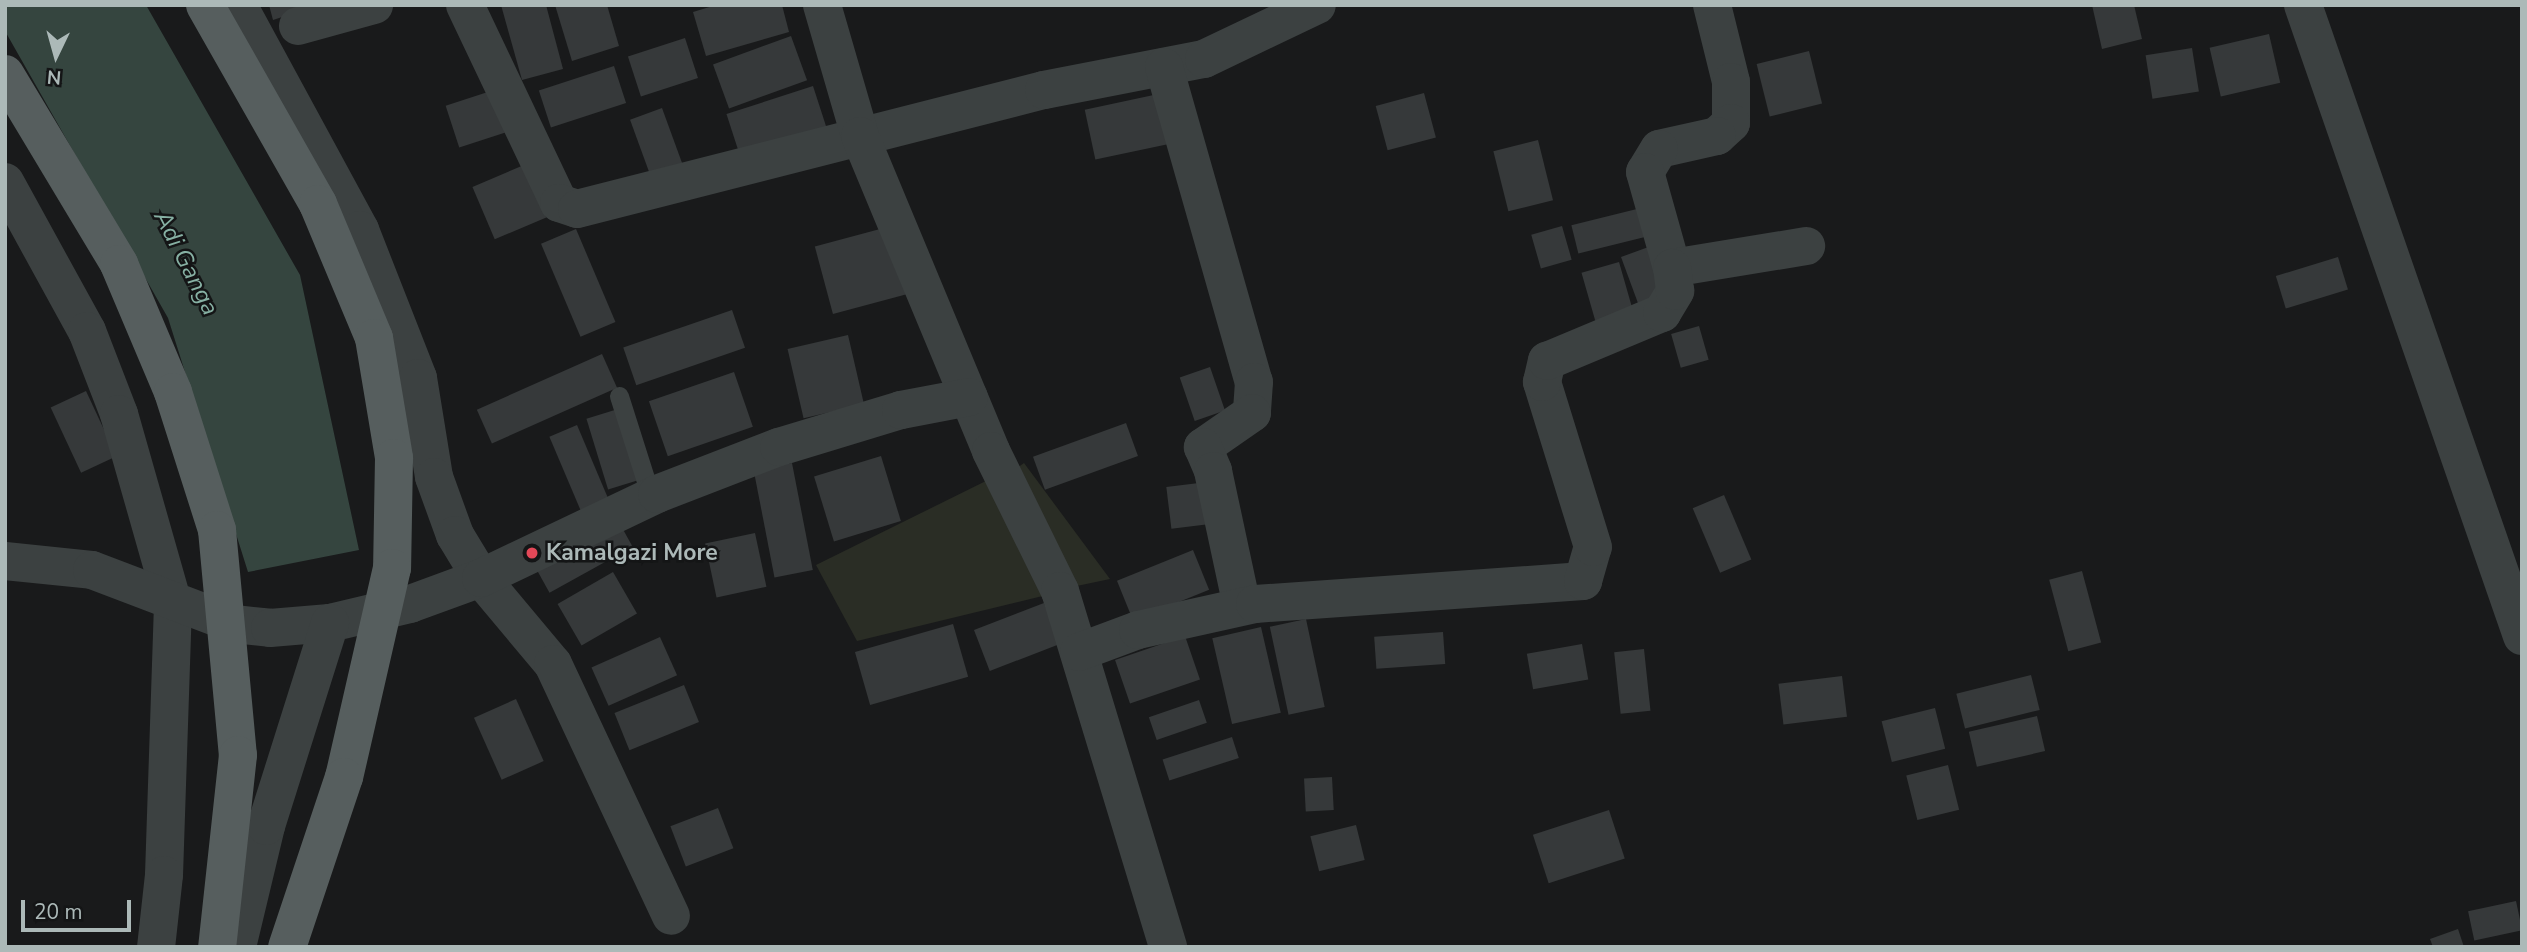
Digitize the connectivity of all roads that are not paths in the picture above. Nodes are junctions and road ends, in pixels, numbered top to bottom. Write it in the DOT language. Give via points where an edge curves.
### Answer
graph roads {
  1 [pos="205,5"];
  2 [pos="238,5"];
  3 [pos="373,5"];
  4 [pos="465,5"];
  5 [pos="822,5"];
  6 [pos="1317,5"];
  7 [pos="1712,5"];
  8 [pos="2303,5"];
  9 [pos="298,26"];
  10 [pos="1164,67"];
  11 [pos="5,74"];
  12 [pos="860,136"];
  13 [pos="5,182"];
  14 [pos="1806,246"];
  15 [pos="1672,268"];
  16 [pos="619,396"];
  17 [pos="969,397"];
  18 [pos="651,497"];
  19 [pos="5,561"];
  20 [pos="481,578"];
  21 [pos="173,604"];
  22 [pos="1242,606"];
  23 [pos="330,623"];
  24 [pos="2522,636"];
  25 [pos="1079,652"];
  26 [pos="671,916"];
  27 [pos="156,947"];
  28 [pos="217,947"];
  29 [pos="237,947"];
  30 [pos="287,947"];
  31 [pos="1168,947"];
  1 -- 30 [label="main road, bridge" via="318,204 369,326 394,458 391,569 344,778"];
  2 -- 20 [label="street" via="360,230 418,378 434,477 455,536"];
  3 -- 9 [label="street"];
  4 -- 12 [label="street" via="565,208 596,207"];
  5 -- 12 [label="street"];
  6 -- 10 [label="street" via="1221,53"];
  7 -- 15 [label="street" via="1731,82 1731,123 1717,136 1659,149 1645,172"];
  8 -- 24 [label="street"];
  10 -- 12 [label="street" via="1044,90"];
  10 -- 22 [label="street" via="1254,382 1252,413 1203,447 1213,471"];
  11 -- 28 [label="main road, bridge" via="119,264 173,392 217,530 238,755"];
  12 -- 17 [label="street"];
  13 -- 21 [label="street" via="87,331 119,414"];
  14 -- 15 [label="street"];
  15 -- 22 [label="street" via="1675,291 1661,313 1547,362 1542,382 1593,547 1583,582"];
  16 -- 18 [label="lane"];
  17 -- 18 [label="street" via="831,430"];
  17 -- 25 [label="street" via="1037,537"];
  18 -- 20 [label="street"];
  19 -- 21 [label="street" via="92,570"];
  20 -- 23 [label="street" via="410,604"];
  20 -- 26 [label="street" via="536,640 558,673"];
  21 -- 23 [label="street" via="246,625 296,628"];
  21 -- 27 [label="street" via="164,875"];
  22 -- 25 [label="street" via="1138,630"];
  23 -- 29 [label="street" via="267,827"];
  25 -- 31 [label="street"];
}
